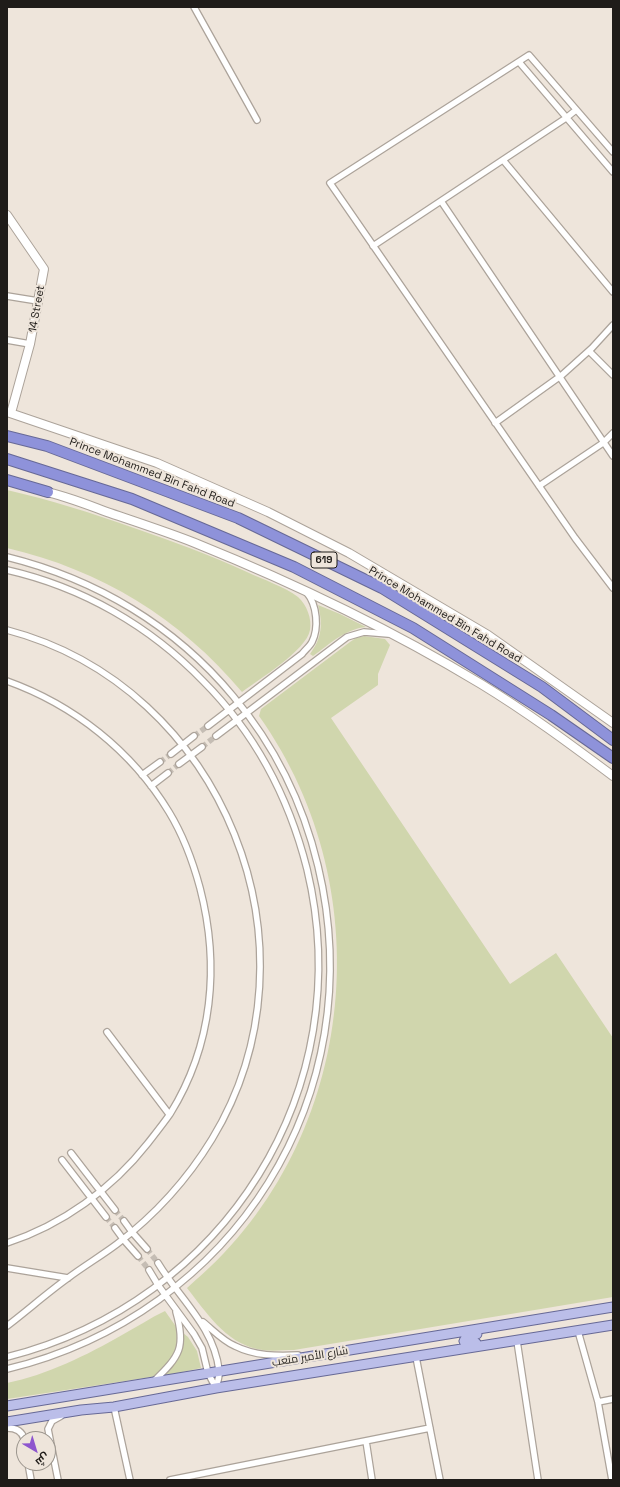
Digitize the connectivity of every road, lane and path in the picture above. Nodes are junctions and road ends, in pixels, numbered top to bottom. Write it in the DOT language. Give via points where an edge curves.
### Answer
graph roads {
  1 [pos="194,7"];
  2 [pos="518,62"];
  3 [pos="576,110"];
  4 [pos="566,118"];
  5 [pos="257,120"];
  6 [pos="613,152"];
  7 [pos="504,160"];
  8 [pos="613,172"];
  9 [pos="441,201"];
  10 [pos="7,215"];
  11 [pos="10,224"];
  12 [pos="373,246"];
  13 [pos="613,292"];
  14 [pos="7,296"];
  15 [pos="38,301"];
  16 [pos="613,325"];
  17 [pos="7,340"];
  18 [pos="30,344"];
  19 [pos="589,351"];
  20 [pos="613,375"];
  21 [pos="559,378"];
  22 [pos="9,412"];
  23 [pos="495,422"];
  24 [pos="613,433"];
  25 [pos="7,436"];
  26 [pos="604,443"];
  27 [pos="613,456"];
  28 [pos="7,459"];
  29 [pos="7,480"];
  30 [pos="7,483"];
  31 [pos="539,486"];
  32 [pos="48,492"];
  33 [pos="7,557"];
  34 [pos="7,570"];
  35 [pos="613,588"];
  36 [pos="305,591"];
  37 [pos="7,630"];
  38 [pos="396,635"];
  39 [pos="7,681"];
  40 [pos="238,702"];
  41 [pos="228,709"];
  42 [pos="247,712"];
  43 [pos="237,720"];
  44 [pos="613,723"];
  45 [pos="208,726"];
  46 [pos="194,736"];
  47 [pos="216,736"];
  48 [pos="613,740"];
  49 [pos="182,745"];
  50 [pos="202,747"];
  51 [pos="171,754"];
  52 [pos="190,755"];
  53 [pos="613,758"];
  54 [pos="160,762"];
  55 [pos="179,764"];
  56 [pos="168,773"];
  57 [pos="142,775"];
  58 [pos="613,776"];
  59 [pos="151,786"];
  60 [pos="107,1032"];
  61 [pos="170,1114"];
  62 [pos="71,1152"];
  63 [pos="62,1160"];
  64 [pos="100,1191"];
  65 [pos="91,1198"];
  66 [pos="115,1210"];
  67 [pos="106,1217"];
  68 [pos="124,1221"];
  69 [pos="115,1228"];
  70 [pos="132,1232"];
  71 [pos="123,1239"];
  72 [pos="7,1243"];
  73 [pos="147,1249"];
  74 [pos="138,1256"];
  75 [pos="158,1263"];
  76 [pos="7,1268"];
  77 [pos="149,1270"];
  78 [pos="68,1278"];
  79 [pos="167,1278"];
  80 [pos="158,1286"];
  81 [pos="175,1288"];
  82 [pos="166,1295"];
  83 [pos="613,1307"];
  84 [pos="175,1308"];
  85 [pos="567,1315"];
  86 [pos="613,1325"];
  87 [pos="7,1326"];
  88 [pos="210,1331"];
  89 [pos="578,1331"];
  90 [pos="517,1341"];
  91 [pos="331,1353"];
  92 [pos="416,1356"];
  93 [pos="7,1357"];
  94 [pos="7,1369"];
  95 [pos="220,1372"];
  96 [pos="208,1373"];
  97 [pos="154,1382"];
  98 [pos="216,1388"];
  99 [pos="613,1399"];
  100 [pos="598,1402"];
  101 [pos="7,1406"];
  102 [pos="114,1407"];
  103 [pos="80,1410"];
  104 [pos="7,1422"];
  105 [pos="7,1428"];
  106 [pos="430,1428"];
  107 [pos="19,1431"];
  108 [pos="366,1441"];
  109 [pos="612,1473"];
  110 [pos="58,1480"];
  111 [pos="130,1480"];
  112 [pos="170,1480"];
  113 [pos="372,1480"];
  114 [pos="440,1480"];
  115 [pos="538,1480"];
  116 [pos="612,1480"];
  1 -- 5 [label="street"];
  2 -- 3 [label="street" via="529,55"];
  2 -- 4 [label="street"];
  2 -- 12 [label="street" via="330,183"];
  3 -- 4 [label="street"];
  3 -- 6 [label="street"];
  4 -- 7 [label="street"];
  4 -- 8 [label="street"];
  7 -- 9 [label="street"];
  7 -- 13 [label="street"];
  9 -- 12 [label="street"];
  9 -- 21 [label="street"];
  10 -- 11 [label="main road, 14 Street"];
  11 -- 15 [label="main road, 14 Street" via="44,269"];
  12 -- 23 [label="street"];
  14 -- 15 [label="street"];
  15 -- 18 [label="main road, 14 Street"];
  16 -- 19 [label="street"];
  17 -- 18 [label="street"];
  18 -- 22 [label="main road, 14 Street"];
  19 -- 20 [label="street"];
  19 -- 21 [label="street"];
  21 -- 23 [label="street"];
  21 -- 26 [label="street"];
  22 -- 44 [label="main road" via="157,463 268,512 350,553 488,635"];
  23 -- 31 [label="street"];
  24 -- 26 [label="street"];
  25 -- 48 [label="highway, Prince Mohammed Bin Fahd Road / 619" via="47,446 238,518 382,588 542,687"];
  26 -- 27 [label="street"];
  26 -- 31 [label="street"];
  28 -- 53 [label="highway, 619" via="132,499 294,567 413,628 551,715"];
  29 -- 32 [label="highway"];
  30 -- 32 [label="main road"];
  31 -- 35 [label="street"];
  32 -- 36 [label="main road" via="170,534"];
  33 -- 40 [label="street" via="62,573 124,603 157,624 193,654 222,682"];
  34 -- 41 [label="street" via="57,585 117,613 150,634 185,663"];
  36 -- 38 [label="main road"];
  36 -- 40 [label="street" via="313,602 316,623 312,643 302,654"];
  37 -- 49 [label="street" via="52,646 116,682 146,706"];
  38 -- 42 [label="street" via="364,632 347,637"];
  38 -- 58 [label="main road" via="554,732"];
  39 -- 57 [label="street" via="63,706 86,722 111,742"];
  40 -- 41 [label="street"];
  40 -- 42 [label="street"];
  41 -- 43 [label="street"];
  41 -- 45 [label="street"];
  42 -- 43 [label="street"];
  42 -- 81 [label="street" via="263,734 284,772 313,843 324,887 330,932 331,974 328,1013 320,1056 307,1100 287,1150 274,1174 233,1232 205,1263"];
  43 -- 47 [label="street"];
  43 -- 79 [label="street" via="273,777 301,846 311,889 317,933 318,974 315,1011 308,1053 296,1096 276,1145 247,1193 224,1224 196,1254"];
  46 -- 49 [label="street"];
  49 -- 51 [label="street"];
  49 -- 52 [label="street"];
  50 -- 52 [label="street"];
  52 -- 55 [label="street"];
  52 -- 70 [label="street" via="221,804 245,863 259,938 260,973 257,1005 241,1077 213,1138 179,1187"];
  54 -- 57 [label="street"];
  56 -- 59 [label="street"];
  57 -- 59 [label="street"];
  59 -- 61 [label="street" via="173,819 191,859 206,910 211,946 212,971 204,1031 195,1061"];
  60 -- 61 [label="street"];
  61 -- 64 [label="street" via="120,1175"];
  62 -- 64 [label="street"];
  63 -- 65 [label="street"];
  64 -- 65 [label="street"];
  64 -- 66 [label="street"];
  65 -- 67 [label="street"];
  65 -- 72 [label="street" via="38,1232"];
  68 -- 70 [label="street"];
  69 -- 71 [label="street"];
  70 -- 71 [label="street"];
  70 -- 73 [label="street"];
  71 -- 74 [label="street"];
  71 -- 78 [label="street"];
  75 -- 79 [label="street"];
  76 -- 78 [label="street"];
  77 -- 80 [label="street"];
  78 -- 87 [label="street"];
  79 -- 80 [label="street"];
  79 -- 81 [label="street"];
  80 -- 82 [label="street"];
  80 -- 93 [label="street" via="134,1303 84,1330"];
  81 -- 82 [label="street"];
  81 -- 88 [label="street"];
  82 -- 84 [label="street"];
  82 -- 94 [label="street" via="130,1320 89,1341 62,1353"];
  83 -- 85 [label="main road, شارع الأمير متعب"];
  84 -- 96 [label="street" via="202,1348"];
  84 -- 97 [label="street" via="181,1330 178,1354"];
  85 -- 90 [label="main road" via="471,1336 464,1341 470,1344"];
  85 -- 91 [label="main road, شارع الأمير متعب"];
  86 -- 89 [label="main road, شارع الأمير متعب"];
  88 -- 91 [label="street" via="234,1346 258,1354 279,1356"];
  88 -- 95 [label="street"];
  89 -- 90 [label="main road, شارع الأمير متعب"];
  89 -- 100 [label="street"];
  90 -- 92 [label="main road, شارع الأمير متعب"];
  90 -- 115 [label="street"];
  91 -- 95 [label="main road, شارع الأمير متعب"];
  92 -- 98 [label="main road, شارع الأمير متعب"];
  92 -- 106 [label="street"];
  95 -- 96 [label="main road, شارع الأمير متعب"];
  95 -- 98 [label="street"];
  96 -- 97 [label="main road, شارع الأمير متعب"];
  96 -- 98 [label="street"];
  97 -- 101 [label="main road, شارع الأمير متعب"];
  98 -- 102 [label="main road, شارع الأمير متعب"];
  99 -- 100 [label="street"];
  100 -- 109 [label="street"];
  102 -- 103 [label="main road, شارع الأمير متعب"];
  102 -- 111 [label="street"];
  103 -- 104 [label="main road, شارع الأمير متعب"];
  103 -- 110 [label="street" via="58,1416 48,1429"];
  105 -- 107 [label="street"];
  106 -- 108 [label="street"];
  106 -- 114 [label="street"];
  108 -- 112 [label="street"];
  108 -- 113 [label="street"];
  109 -- 116 [label="street"];
}
